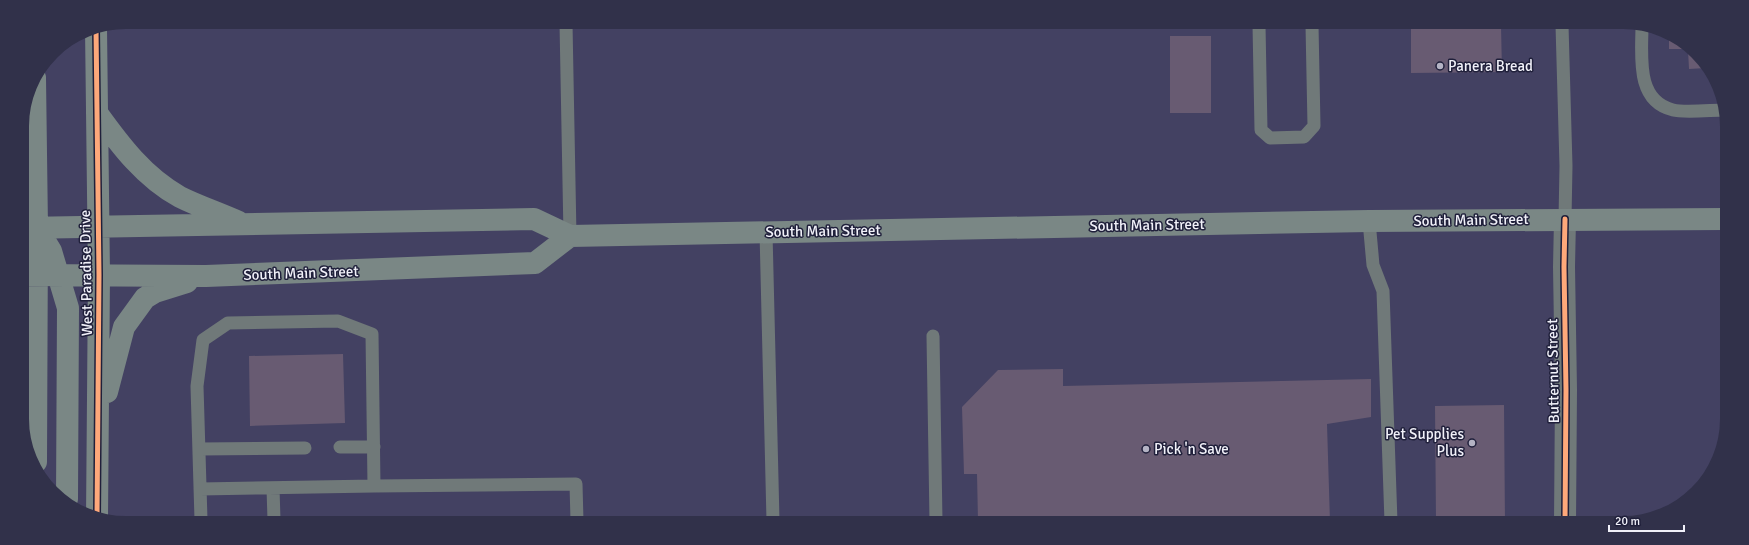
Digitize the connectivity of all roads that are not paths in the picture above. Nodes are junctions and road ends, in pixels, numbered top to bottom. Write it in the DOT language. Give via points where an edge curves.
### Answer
graph roads {
  1 [pos="566,29"];
  2 [pos="1259,29"];
  3 [pos="1312,29"];
  4 [pos="1562,29"];
  5 [pos="1642,31"];
  6 [pos="96,34"];
  7 [pos="34,94"];
  8 [pos="1718,110"];
  9 [pos="97,113"];
  10 [pos="1565,219"];
  11 [pos="1720,219"];
  12 [pos="1369,221"];
  13 [pos="245,224"];
  14 [pos="30,228"];
  15 [pos="98,228"];
  16 [pos="766,232"];
  17 [pos="570,236"];
  18 [pos="30,275"];
  19 [pos="59,275"];
  20 [pos="99,275"];
  21 [pos="206,276"];
  22 [pos="933,336"];
  23 [pos="98,422"];
  24 [pos="340,447"];
  25 [pos="374,447"];
  26 [pos="305,448"];
  27 [pos="199,449"];
  28 [pos="36,454"];
  29 [pos="374,486"];
  30 [pos="273,488"];
  31 [pos="200,490"];
  32 [pos="67,496"];
  33 [pos="97,512"];
  34 [pos="201,516"];
  35 [pos="274,516"];
  36 [pos="577,516"];
  37 [pos="773,516"];
  38 [pos="936,516"];
  39 [pos="1391,516"];
  40 [pos="1565,516"];
  1 -- 17 [label="lane"];
  2 -- 3 [label="lane" via="1260,130 1270,138 1304,137 1314,126"];
  4 -- 10 [label="lane, Butternut Street"];
  5 -- 8 [label="lane" via="1642,75 1648,92 1658,104 1673,110"];
  6 -- 9 [label="main road, West Paradise Drive"];
  7 -- 14 [label="main road"];
  9 -- 13 [label="main road" via="142,170 179,196"];
  9 -- 15 [label="main road, West Paradise Drive"];
  10 -- 11 [label="main road, South Main Street"];
  10 -- 12 [label="main road, South Main Street"];
  10 -- 40 [label="street, Butternut Street"];
  12 -- 16 [label="main road, South Main Street"];
  12 -- 39 [label="lane" via="1373,265 1384,291"];
  13 -- 15 [label="main road, South Main Street"];
  13 -- 17 [label="main road, South Main Street" via="534,219"];
  14 -- 15 [label="main road, South Main Street"];
  14 -- 18 [label="main road"];
  14 -- 19 [label="main road" via="51,250"];
  15 -- 20 [label="main road, West Paradise Drive"];
  16 -- 17 [label="main road, South Main Street"];
  16 -- 37 [label="lane"];
  17 -- 21 [label="main road, South Main Street" via="535,263"];
  18 -- 19 [label="main road, South Main Street"];
  18 -- 28 [label="main road"];
  19 -- 20 [label="main road, South Main Street"];
  19 -- 32 [label="main road" via="68,308"];
  20 -- 21 [label="main road, South Main Street"];
  20 -- 23 [label="main road, West Paradise Drive"];
  21 -- 23 [label="main road" via="155,292 145,298 124,328"];
  22 -- 38 [label="lane"];
  23 -- 33 [label="main road, West Paradise Drive"];
  24 -- 25 [label="lane"];
  25 -- 27 [label="lane" via="372,334 338,321 228,323 203,340 197,386"];
  25 -- 29 [label="lane"];
  26 -- 27 [label="lane"];
  27 -- 31 [label="lane"];
  29 -- 30 [label="lane"];
  29 -- 36 [label="lane" via="576,484"];
  30 -- 31 [label="lane"];
  30 -- 35 [label="lane"];
  31 -- 34 [label="lane"];
}
